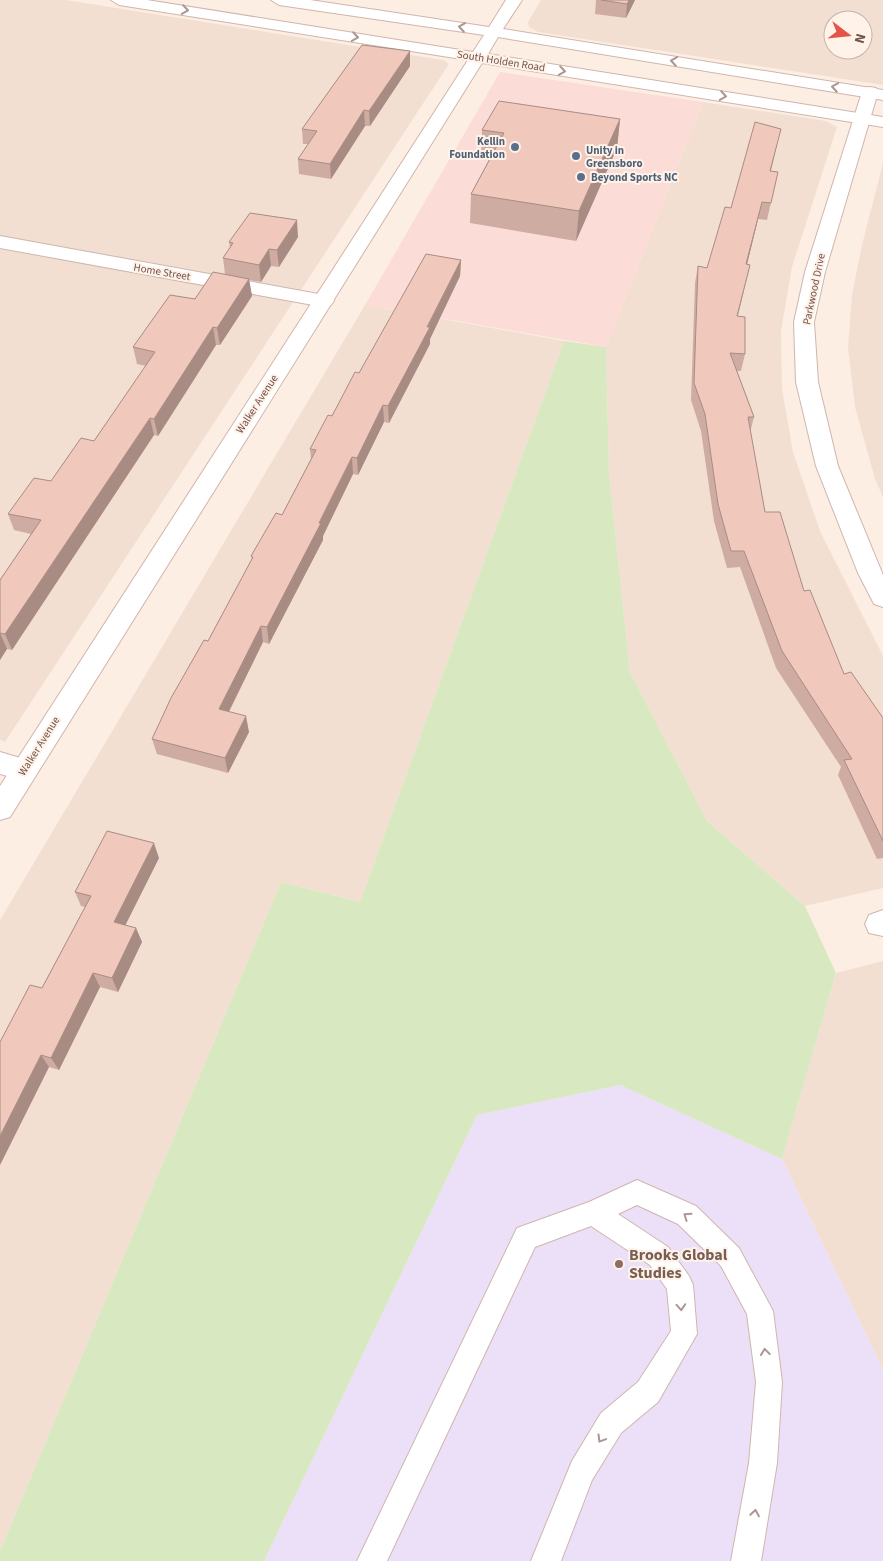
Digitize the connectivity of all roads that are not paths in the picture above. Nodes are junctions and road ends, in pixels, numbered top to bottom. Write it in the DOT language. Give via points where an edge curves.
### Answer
graph roads {
  1 [pos="119,0"];
  2 [pos="279,0"];
  3 [pos="514,0"];
  4 [pos="494,32"];
  5 [pos="480,57"];
  6 [pos="877,94"];
  7 [pos="862,119"];
  8 [pos="883,122"];
  9 [pos="0,242"];
  10 [pos="324,301"];
  11 [pos="883,598"];
  12 [pos="12,766"];
  13 [pos="0,808"];
  14 [pos="593,1212"];
  15 [pos="372,1561"];
  16 [pos="546,1561"];
  17 [pos="746,1561"];
  1 -- 5 [label="street, South Holden Road, one-way"];
  4 -- 2 [label="street, one-way"];
  3 -- 4 [label="street, Walker Avenue"];
  4 -- 5 [label="street, Walker Avenue"];
  6 -- 4 [label="street, one-way"];
  5 -- 7 [label="street, South Holden Road, one-way"];
  5 -- 10 [label="street, Walker Avenue"];
  6 -- 7 [label="street, Parkwood Drive"];
  7 -- 8 [label="street, South Holden Road"];
  7 -- 11 [label="street, Parkwood Drive" via="815,272 804,322 808,382 826,466"];
  9 -- 10 [label="street, Home Street"];
  10 -- 12 [label="street, Walker Avenue"];
  12 -- 13 [label="street, Walker Avenue"];
  14 -- 15 [label="lane" via="526,1237"];
  14 -- 16 [label="lane, one-way" via="659,1256 680,1285 684,1334 648,1392 611,1423 582,1471"];
  17 -- 14 [label="lane, one-way" via="763,1463 769,1382 760,1311 730,1257 687,1214 637,1192"];
}
